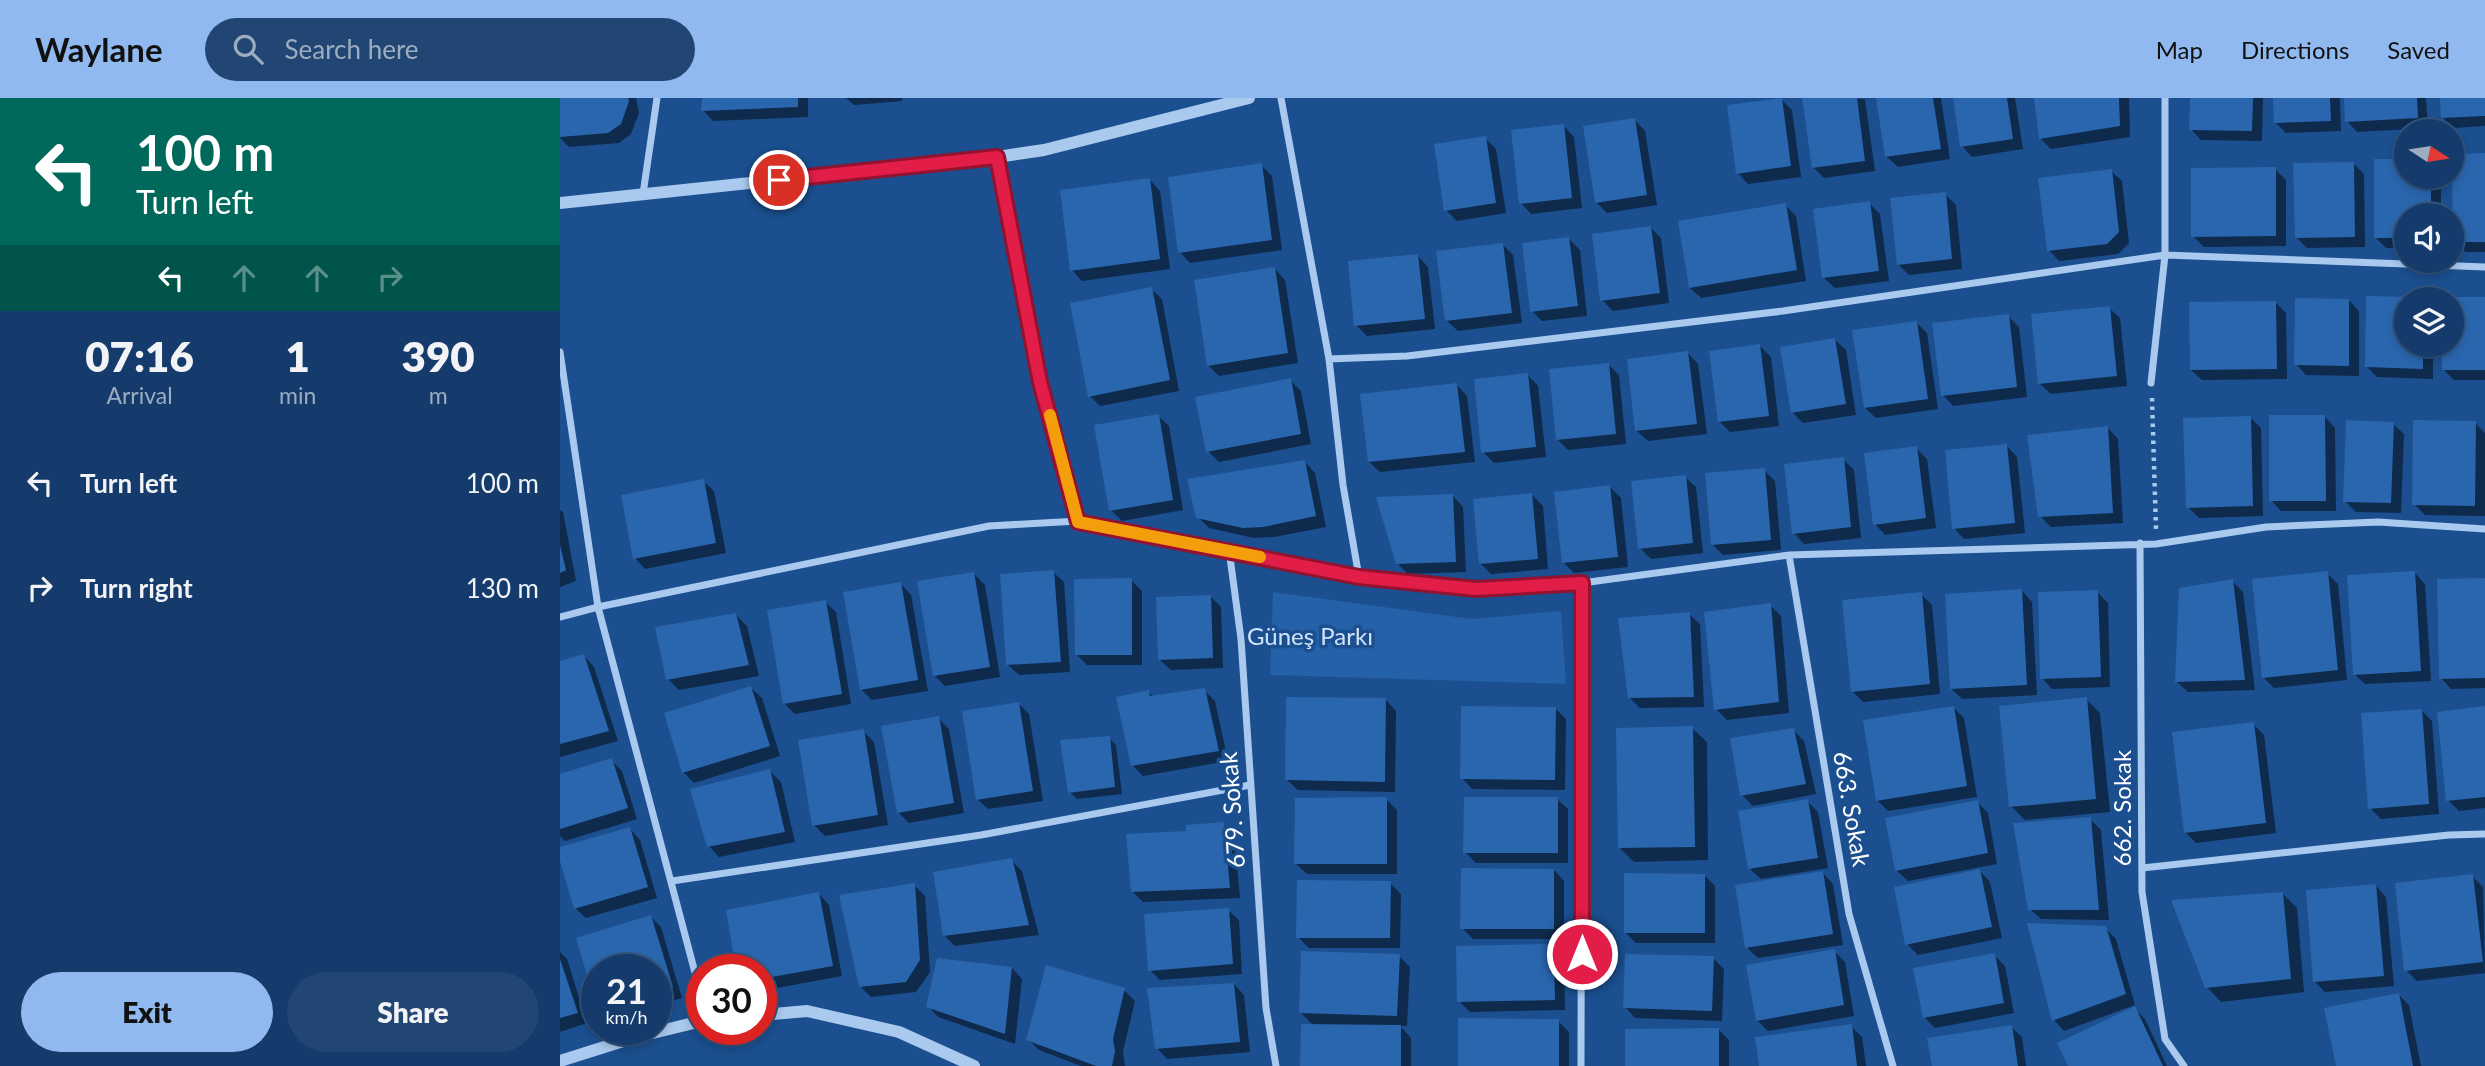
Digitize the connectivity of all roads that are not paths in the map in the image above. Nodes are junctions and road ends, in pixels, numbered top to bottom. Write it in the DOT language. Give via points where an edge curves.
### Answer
graph roads {
  1 [pos="657,98"];
  2 [pos="1249,98"];
  3 [pos="1281,98"];
  4 [pos="2165,98"];
  5 [pos="997,157"];
  6 [pos="643,194"];
  7 [pos="560,203"];
  8 [pos="2165,255"];
  9 [pos="2485,267"];
  10 [pos="560,352"];
  11 [pos="1329,359"];
  12 [pos="2151,383"];
  13 [pos="1078,522"];
  14 [pos="2485,529"];
  15 [pos="2140,543"];
  16 [pos="1229,551"];
  17 [pos="1788,555"];
  18 [pos="1359,577"];
  19 [pos="1582,583"];
  20 [pos="598,607"];
  21 [pos="560,617"];
  22 [pos="1250,785"];
  23 [pos="2485,834"];
  24 [pos="2142,868"];
  25 [pos="672,881"];
  26 [pos="691,954"];
  27 [pos="777,1014"];
  28 [pos="686,1025"];
  29 [pos="560,1061"];
  30 [pos="974,1066"];
  31 [pos="1276,1066"];
  32 [pos="1581,1066"];
  33 [pos="1893,1066"];
  34 [pos="2184,1066"];
  1 -- 6 [label="street"];
  2 -- 5 [label="street"];
  3 -- 11 [label="street"];
  4 -- 8 [label="street"];
  5 -- 6 [label="street"];
  5 -- 13 [label="street" via="1040,382"];
  6 -- 7 [label="street"];
  8 -- 9 [label="street"];
  8 -- 11 [label="street" via="1783,311 1407,356"];
  8 -- 12 [label="street"];
  10 -- 20 [label="street"];
  11 -- 18 [label="street"];
  13 -- 16 [label="street"];
  13 -- 20 [label="street" via="989,526"];
  14 -- 15 [label="street" via="2378,522 2266,527"];
  15 -- 17 [label="street"];
  15 -- 24 [label="street, 662. Sokak"];
  16 -- 18 [label="street"];
  16 -- 22 [label="street, 679. Sokak" via="1241,639"];
  17 -- 19 [label="street"];
  17 -- 33 [label="street, 663. Sokak" via="1849,914"];
  18 -- 19 [label="street" via="1476,589"];
  19 -- 32 [label="street"];
  20 -- 21 [label="street"];
  20 -- 25 [label="street"];
  22 -- 25 [label="street" via="981,835"];
  22 -- 31 [label="street, 679. Sokak" via="1266,1009"];
  23 -- 24 [label="street"];
  24 -- 34 [label="street, 662. Sokak" via="2165,1039"];
  25 -- 26 [label="street"];
  27 -- 30 [label="street" via="807,1011 899,1032"];
  28 -- 29 [label="street"];
}
